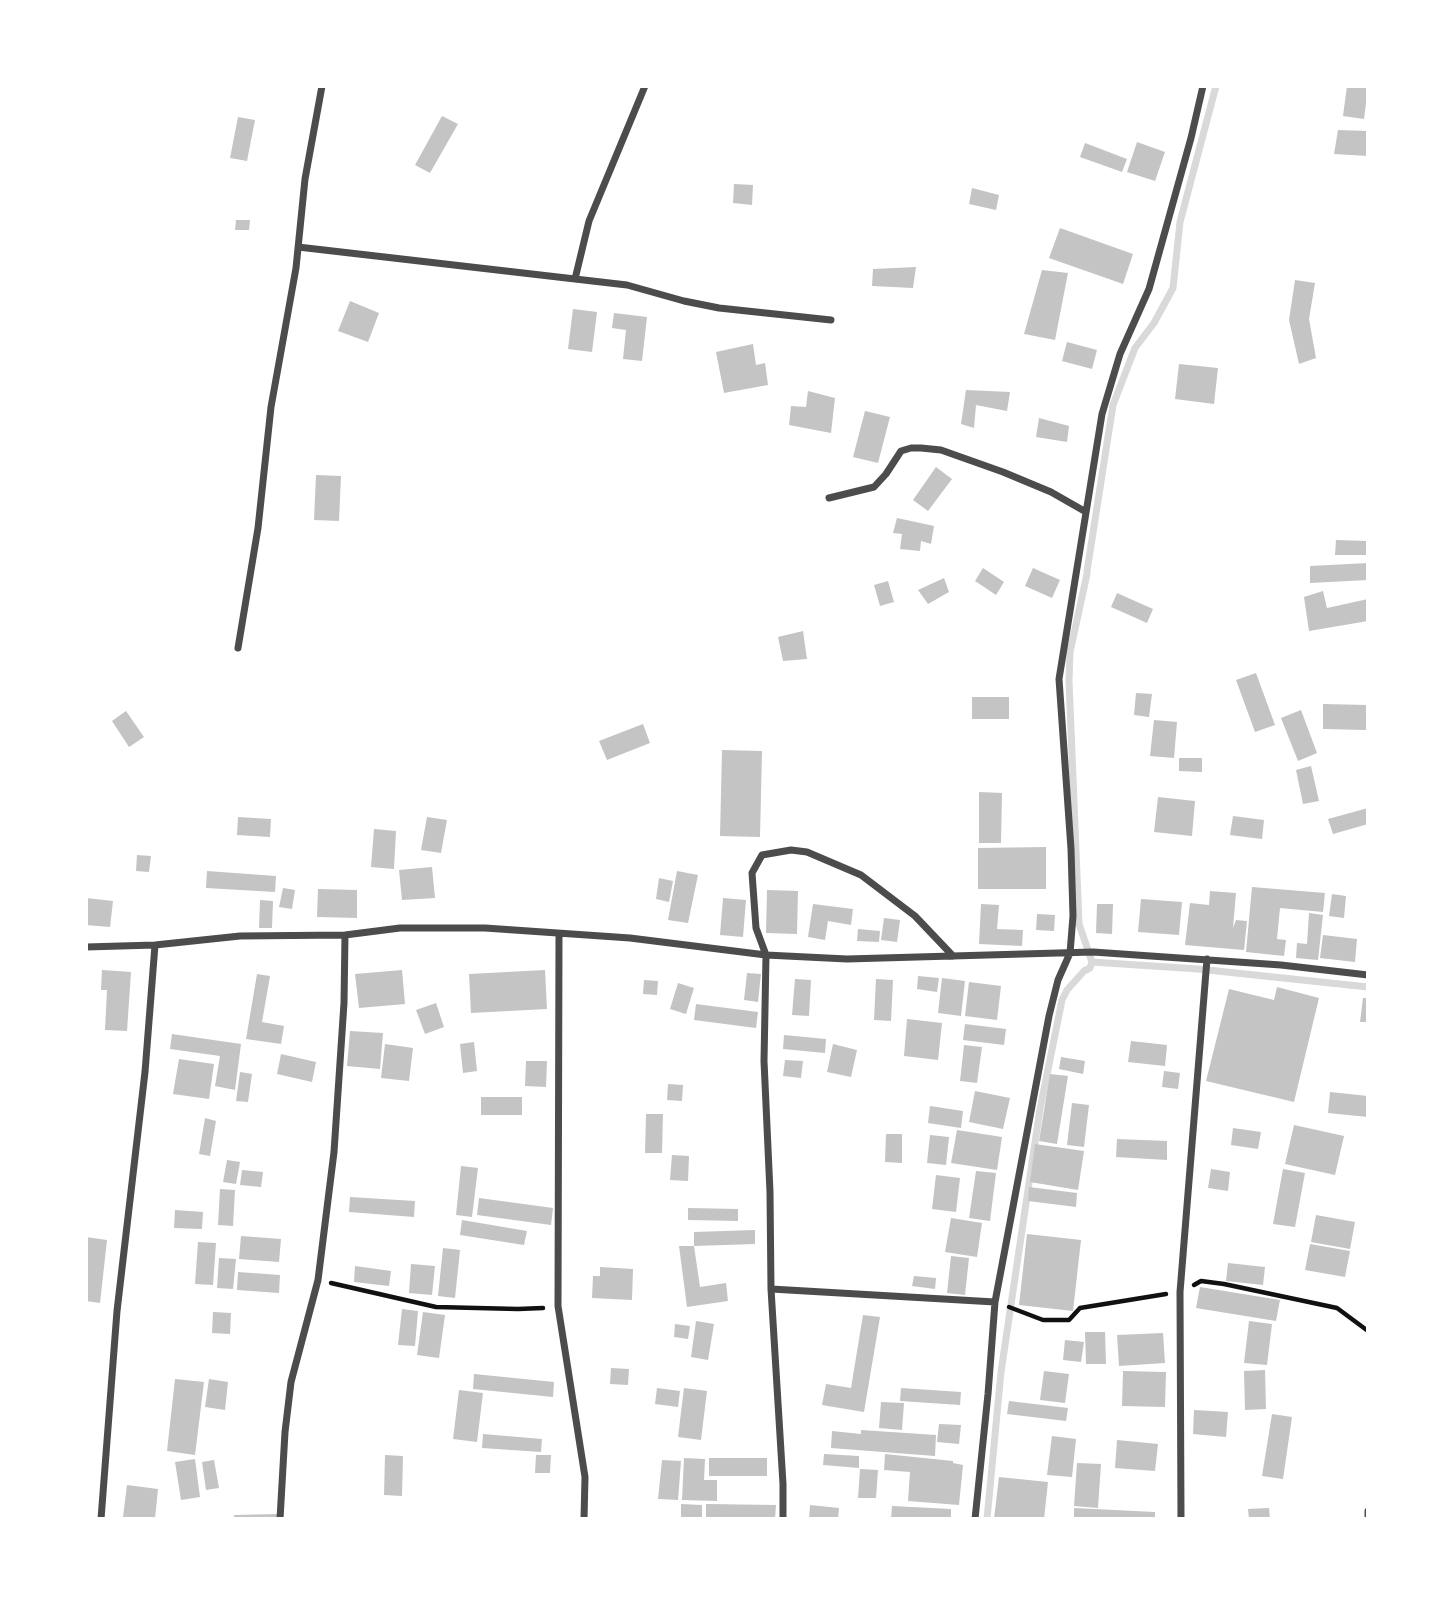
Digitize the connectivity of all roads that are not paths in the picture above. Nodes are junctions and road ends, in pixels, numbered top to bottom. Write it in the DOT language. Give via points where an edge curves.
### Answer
graph roads {
  1 [pos="321,86"];
  2 [pos="645,86"];
  3 [pos="1203,86"];
  4 [pos="298,247"];
  5 [pos="575,279"];
  6 [pos="831,320"];
  7 [pos="829,498"];
  8 [pos="1086,512"];
  9 [pos="238,648"];
  10 [pos="559,934"];
  11 [pos="345,935"];
  12 [pos="155,945"];
  13 [pos="86,947"];
  14 [pos="1070,953"];
  15 [pos="766,955"];
  16 [pos="953,956"];
  17 [pos="1206,962"];
  18 [pos="1368,975"];
  19 [pos="771,1289"];
  20 [pos="995,1302"];
  21 [pos="1368,1511"];
  22 [pos="101,1519"];
  23 [pos="281,1519"];
  24 [pos="584,1519"];
  25 [pos="783,1519"];
  26 [pos="975,1519"];
  27 [pos="1181,1519"];
  28 [pos="1368,1519"];
  1 -- 4 [label="street"];
  2 -- 5 [label="street" via="589,221"];
  3 -- 8 [label="street" via="1149,289 1109,384"];
  4 -- 5 [label="street"];
  4 -- 9 [label="street"];
  5 -- 6 [label="street" via="627,285 719,308"];
  7 -- 8 [label="street" via="874,487 901,451 921,447 993,468"];
  8 -- 14 [label="street" via="1059,679 1071,849"];
  10 -- 11 [label="street" via="400,928"];
  10 -- 15 [label="street"];
  10 -- 24 [label="street" via="558,1306 584,1477"];
  11 -- 12 [label="street" via="240,936"];
  11 -- 23 [label="street" via="334,1152 318,1280 291,1382"];
  12 -- 13 [label="street"];
  12 -- 22 [label="street" via="117,1311"];
  14 -- 16 [label="street"];
  14 -- 17 [label="street"];
  14 -- 20 [label="street" via="1049,1016"];
  15 -- 16 [label="street" via="848,959"];
  15 -- 16 [label="street" via="756,928 752,873 762,855 792,850 861,876 915,916"];
  15 -- 19 [label="street" via="764,1060"];
  17 -- 18 [label="street"];
  17 -- 27 [label="street" via="1180,1292"];
  19 -- 20 [label="street"];
  19 -- 25 [label="street"];
  20 -- 26 [label="street"];
  21 -- 28 [label="street"];
}
